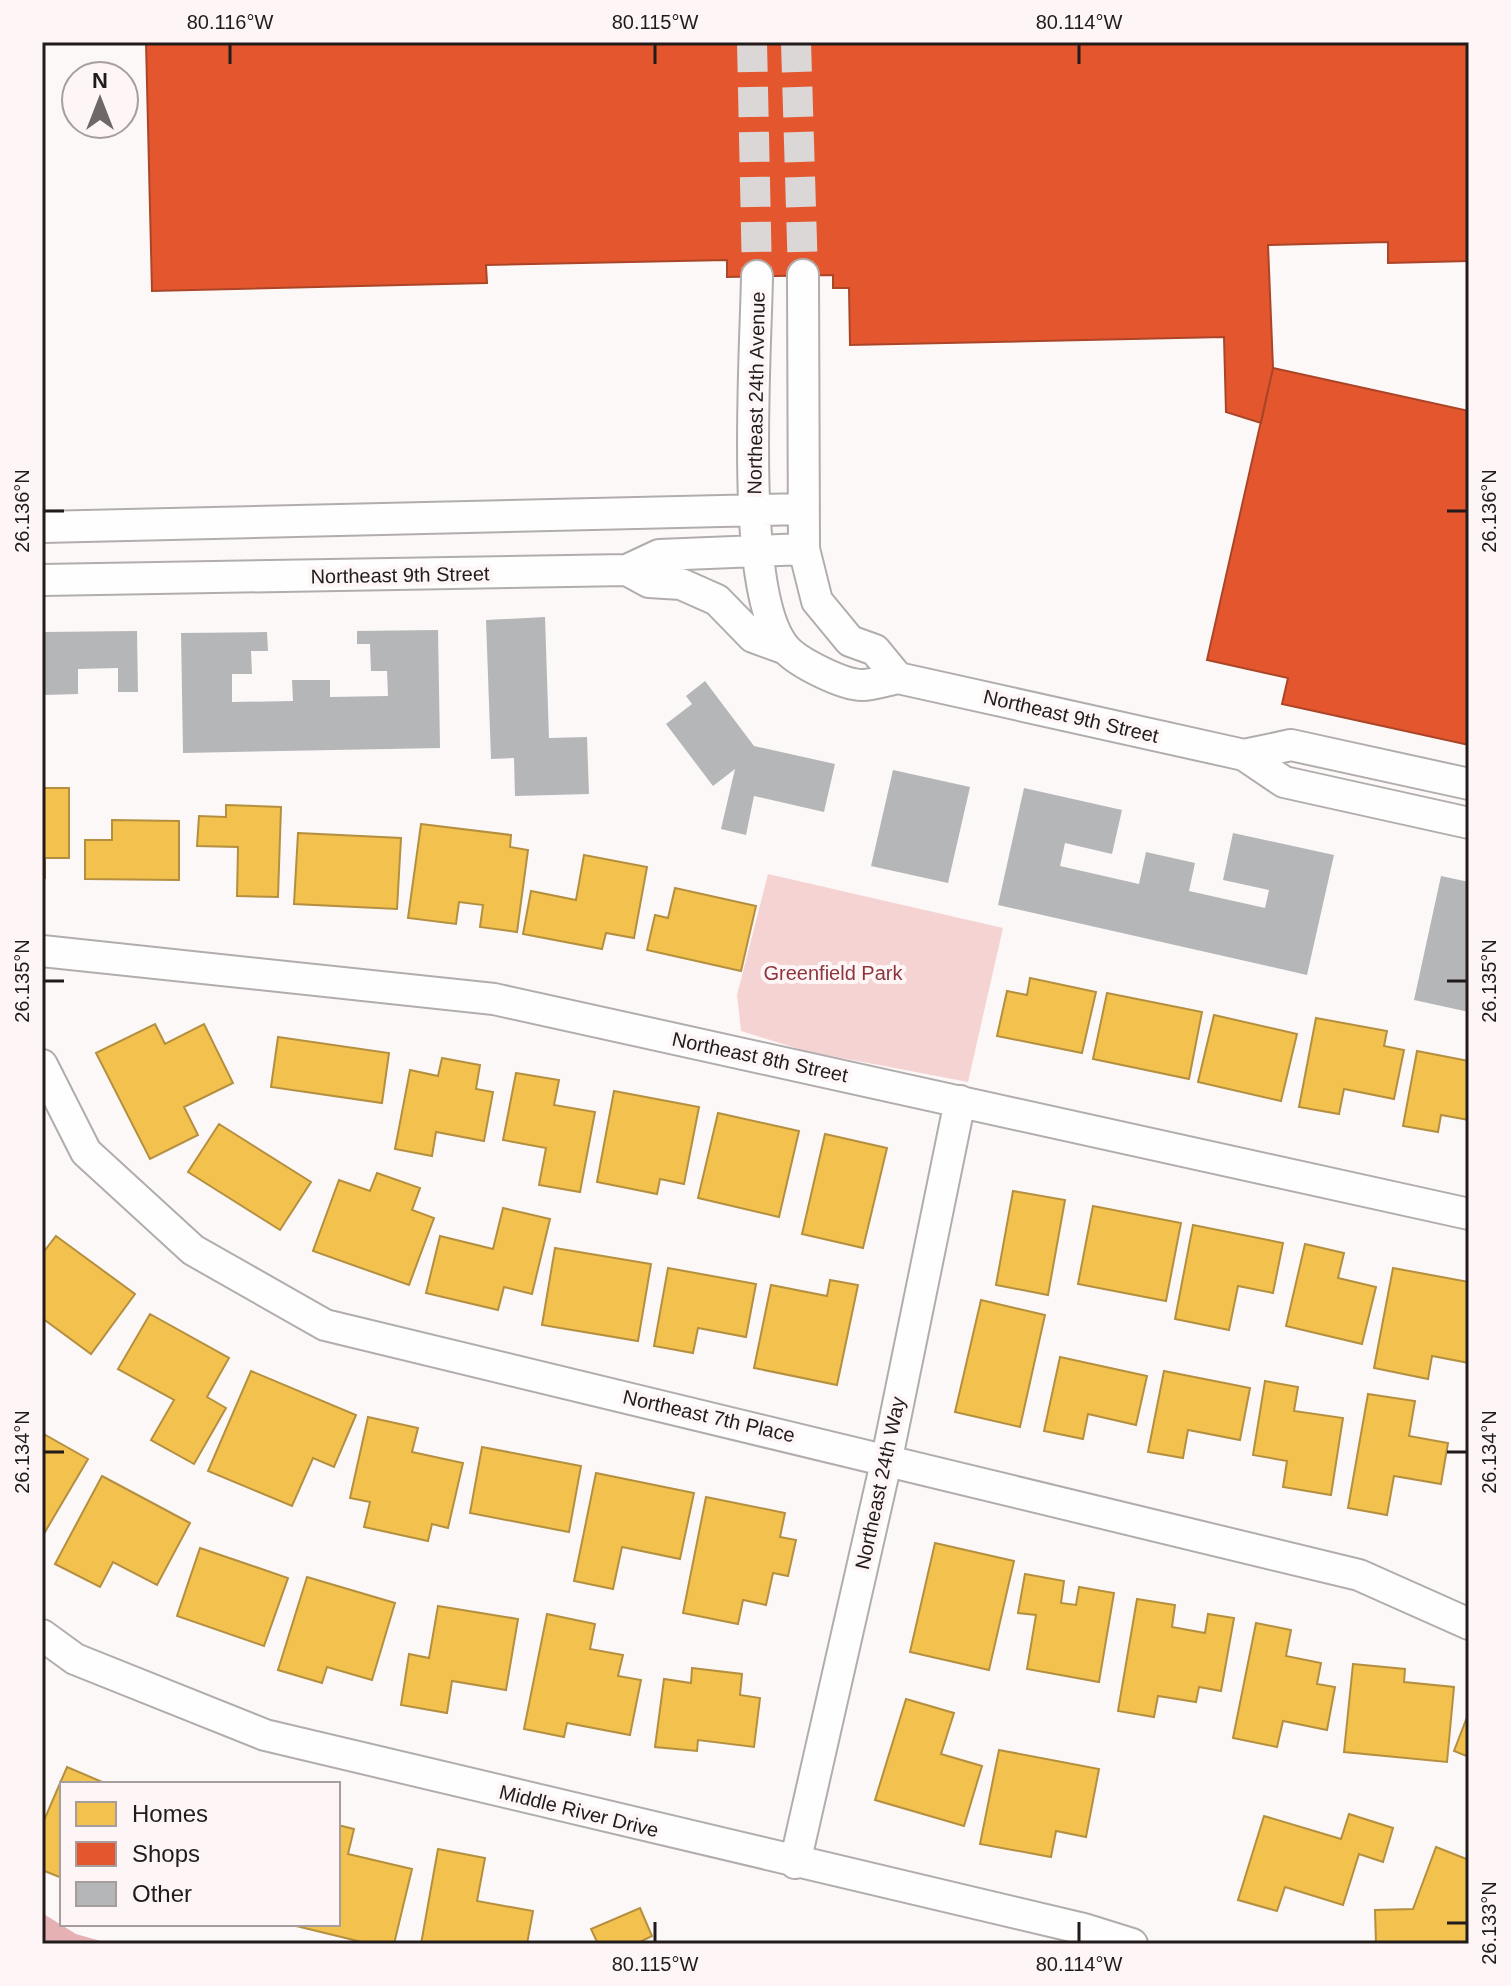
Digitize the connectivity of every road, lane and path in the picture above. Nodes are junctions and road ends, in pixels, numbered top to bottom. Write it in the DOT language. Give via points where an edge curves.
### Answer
graph roads {
  1 [pos="803,275"];
  2 [pos="757,276"];
  3 [pos="803,509"];
  4 [pos="755,510"];
  5 [pos="42,527"];
  6 [pos="804,549"];
  7 [pos="755,551"];
  8 [pos="627,570"];
  9 [pos="42,580"];
  10 [pos="786,649"];
  11 [pos="898,678"];
  12 [pos="1244,755"];
  13 [pos="1469,784"];
  14 [pos="1469,823"];
  15 [pos="42,951"];
  16 [pos="42,1065"];
  17 [pos="960,1101"];
  18 [pos="1469,1214"];
  19 [pos="887,1458"];
  20 [pos="1469,1624"];
  21 [pos="42,1635"];
  22 [pos="795,1863"];
  23 [pos="1132,1944"];
  1 -- 3 [label="street"];
  2 -- 4 [label="street, Northeast 24th Avenue"];
  3 -- 4 [label="street"];
  3 -- 6 [label="street"];
  4 -- 5 [label="street"];
  4 -- 7 [label="street"];
  6 -- 7 [label="street, Northeast 9th Street"];
  6 -- 11 [label="street" via="817,601 850,641 875,650"];
  7 -- 8 [label="street, Northeast 9th Street" via="659,555"];
  7 -- 10 [label="street" via="771,617"];
  8 -- 9 [label="street, Northeast 9th Street"];
  8 -- 10 [label="street, Northeast 9th Street" via="649,582 681,584 717,600 753,637"];
  10 -- 11 [label="street, Northeast 9th Street" via="830,677 861,685"];
  11 -- 12 [label="street, Northeast 9th Street"];
  12 -- 13 [label="street, Northeast 9th Street" via="1291,745"];
  12 -- 14 [label="street, Northeast 9th Street" via="1284,782"];
  15 -- 17 [label="street, Northeast 8th Street" via="494,999"];
  16 -- 19 [label="street, Northeast 7th Place" via="86,1152 193,1250 325,1325"];
  17 -- 18 [label="street, Northeast 8th Street"];
  17 -- 19 [label="street, Northeast 24th Way"];
  19 -- 20 [label="street, Northeast 7th Place" via="1359,1575"];
  19 -- 22 [label="street, Northeast 24th Way"];
  21 -- 22 [label="street, Middle River Drive" via="75,1659 265,1735"];
  22 -- 23 [label="street, Middle River Drive"];
}
